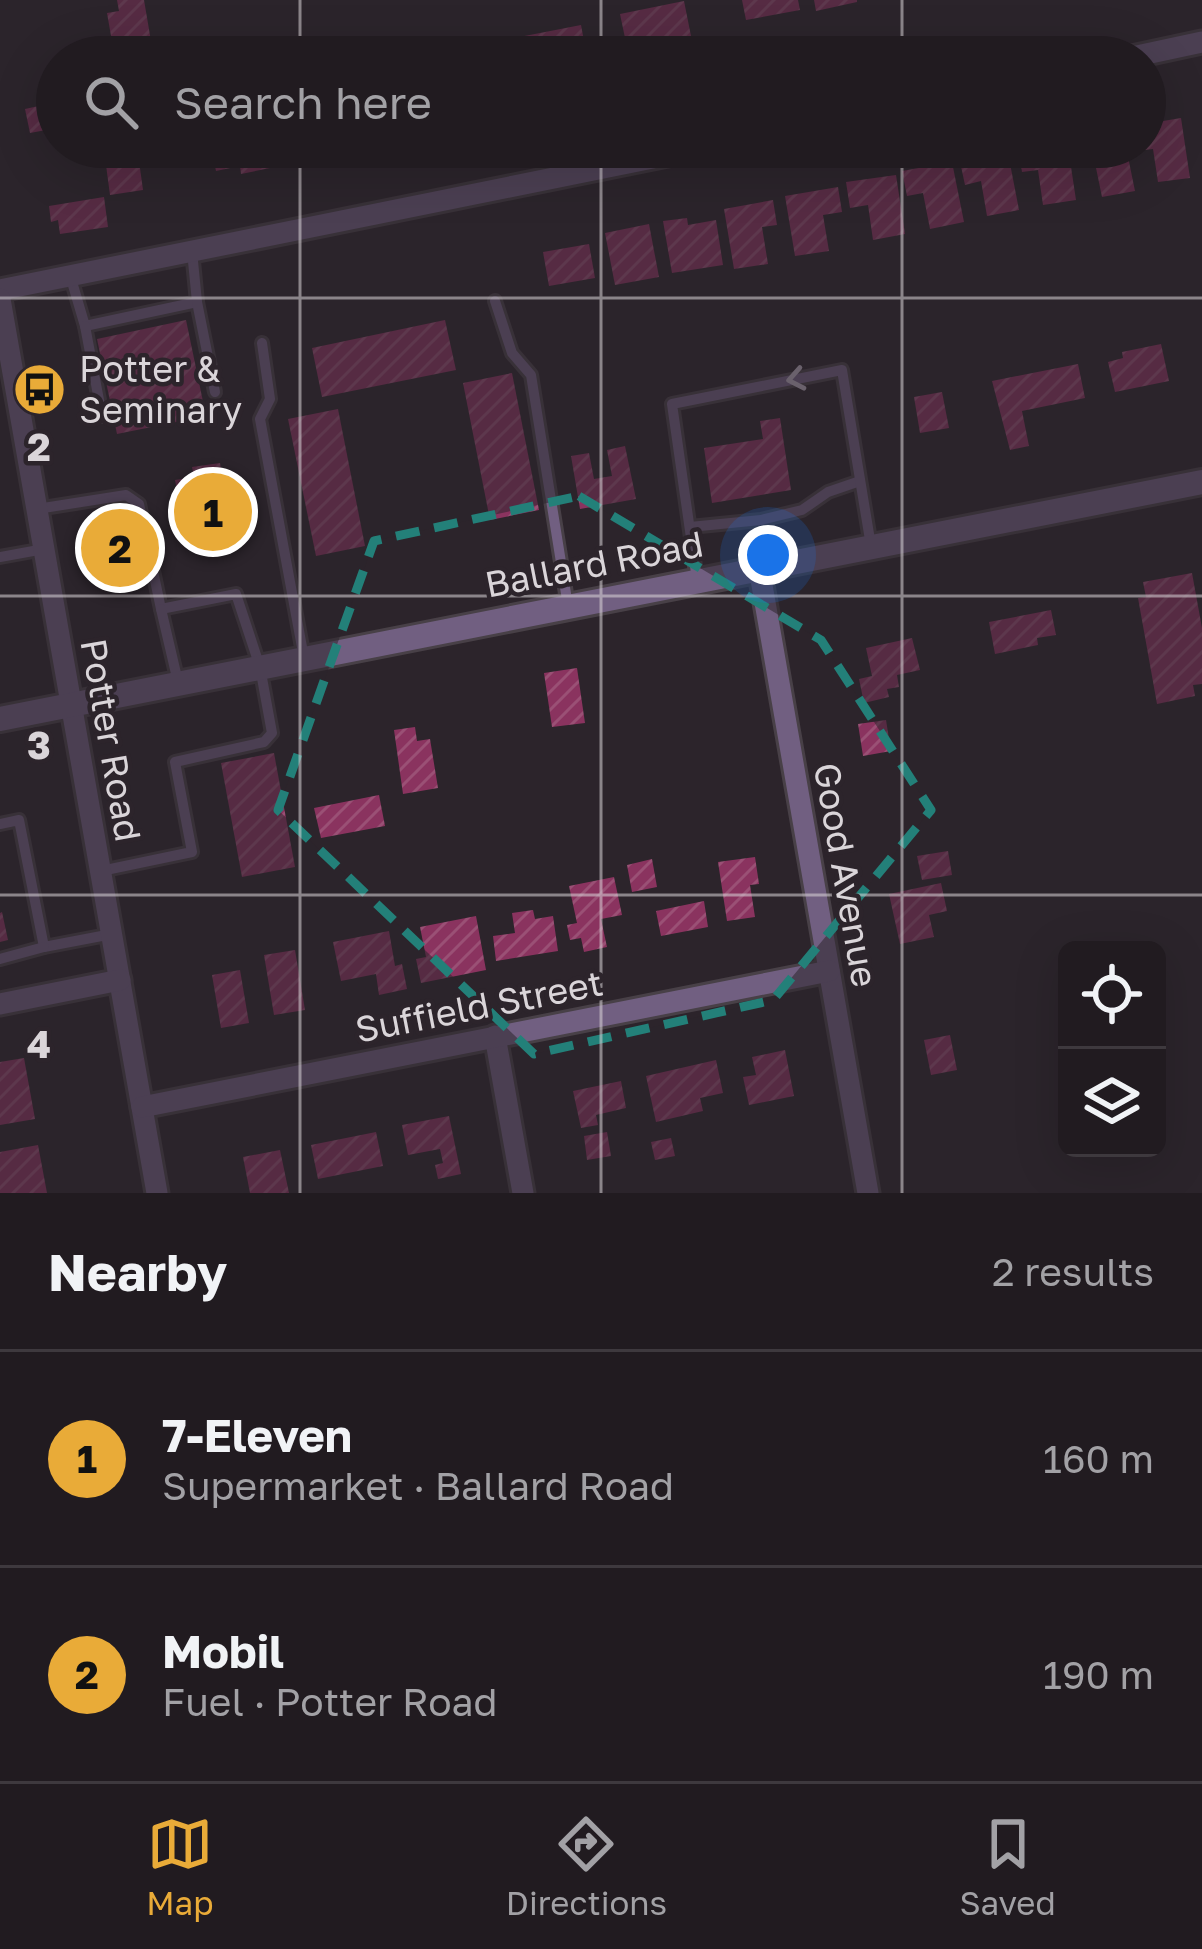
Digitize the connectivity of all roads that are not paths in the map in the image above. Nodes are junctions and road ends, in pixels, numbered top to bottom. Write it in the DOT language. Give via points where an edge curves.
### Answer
graph roads {
  1 [pos="1202,42"];
  2 [pos="1166,50"];
  3 [pos="603,168"];
  4 [pos="192,251"];
  5 [pos="70,275"];
  6 [pos="0,290"];
  7 [pos="0,299"];
  8 [pos="495,301"];
  9 [pos="197,302"];
  10 [pos="86,326"];
  11 [pos="262,343"];
  12 [pos="215,392"];
  13 [pos="102,416"];
  14 [pos="860,481"];
  15 [pos="1202,482"];
  16 [pos="37,509"];
  17 [pos="690,526"];
  18 [pos="872,547"];
  19 [pos="44,549"];
  20 [pos="0,557"];
  21 [pos="759,568"];
  22 [pos="697,580"];
  23 [pos="568,606"];
  24 [pos="161,609"];
  25 [pos="304,658"];
  26 [pos="260,667"];
  27 [pos="179,683"];
  28 [pos="71,704"];
  29 [pos="1,715"];
  30 [pos="0,824"];
  31 [pos="100,871"];
  32 [pos="112,934"];
  33 [pos="44,947"];
  34 [pos="0,959"];
  35 [pos="829,971"];
  36 [pos="120,980"];
  37 [pos="0,1004"];
  38 [pos="495,1036"];
  39 [pos="142,1107"];
  40 [pos="158,1193"];
  41 [pos="523,1193"];
  42 [pos="868,1193"];
  1 -- 2 [label="street"];
  3 -- 4 [label="street"];
  4 -- 5 [label="street"];
  4 -- 9 [label="lane"];
  5 -- 6 [label="street"];
  5 -- 10 [label="lane"];
  7 -- 16 [label="street, Potter Road"];
  8 -- 23 [label="lane" via="512,353 531,376"];
  9 -- 10 [label="lane"];
  9 -- 12 [label="lane"];
  10 -- 13 [label="lane"];
  11 -- 25 [label="lane" via="270,399 260,419"];
  14 -- 17 [label="lane" via="802,510"];
  14 -- 17 [label="lane, one-way" via="842,370 672,404"];
  14 -- 18 [label="lane"];
  15 -- 18 [label="street, Ballard Road"];
  16 -- 19 [label="street, Potter Road"];
  16 -- 24 [label="lane" via="126,495 139,504"];
  17 -- 22 [label="lane"];
  18 -- 21 [label="street, Ballard Road"];
  19 -- 20 [label="lane"];
  19 -- 28 [label="street, Potter Road"];
  21 -- 22 [label="street, Ballard Road"];
  21 -- 35 [label="street, Good Avenue"];
  22 -- 23 [label="street, Ballard Road"];
  23 -- 25 [label="street, Ballard Road"];
  24 -- 26 [label="lane" via="236,594"];
  24 -- 27 [label="lane"];
  25 -- 26 [label="street, Ballard Road"];
  26 -- 27 [label="street, Ballard Road"];
  26 -- 31 [label="lane" via="272,733 264,742 175,762 192,852"];
  27 -- 28 [label="street, Ballard Road"];
  28 -- 29 [label="street, Ballard Road"];
  28 -- 31 [label="street, Potter Road"];
  30 -- 33 [label="lane" via="19,820"];
  31 -- 32 [label="street, Potter Road"];
  32 -- 33 [label="lane"];
  32 -- 36 [label="street, Potter Road"];
  33 -- 34 [label="lane"];
  35 -- 38 [label="street, Suffield Street"];
  35 -- 42 [label="street, Good Avenue"];
  36 -- 37 [label="street"];
  36 -- 39 [label="street, Potter Road"];
  38 -- 39 [label="street, Suffield Street"];
  38 -- 41 [label="street"];
  39 -- 40 [label="street, Potter Road"];
}
